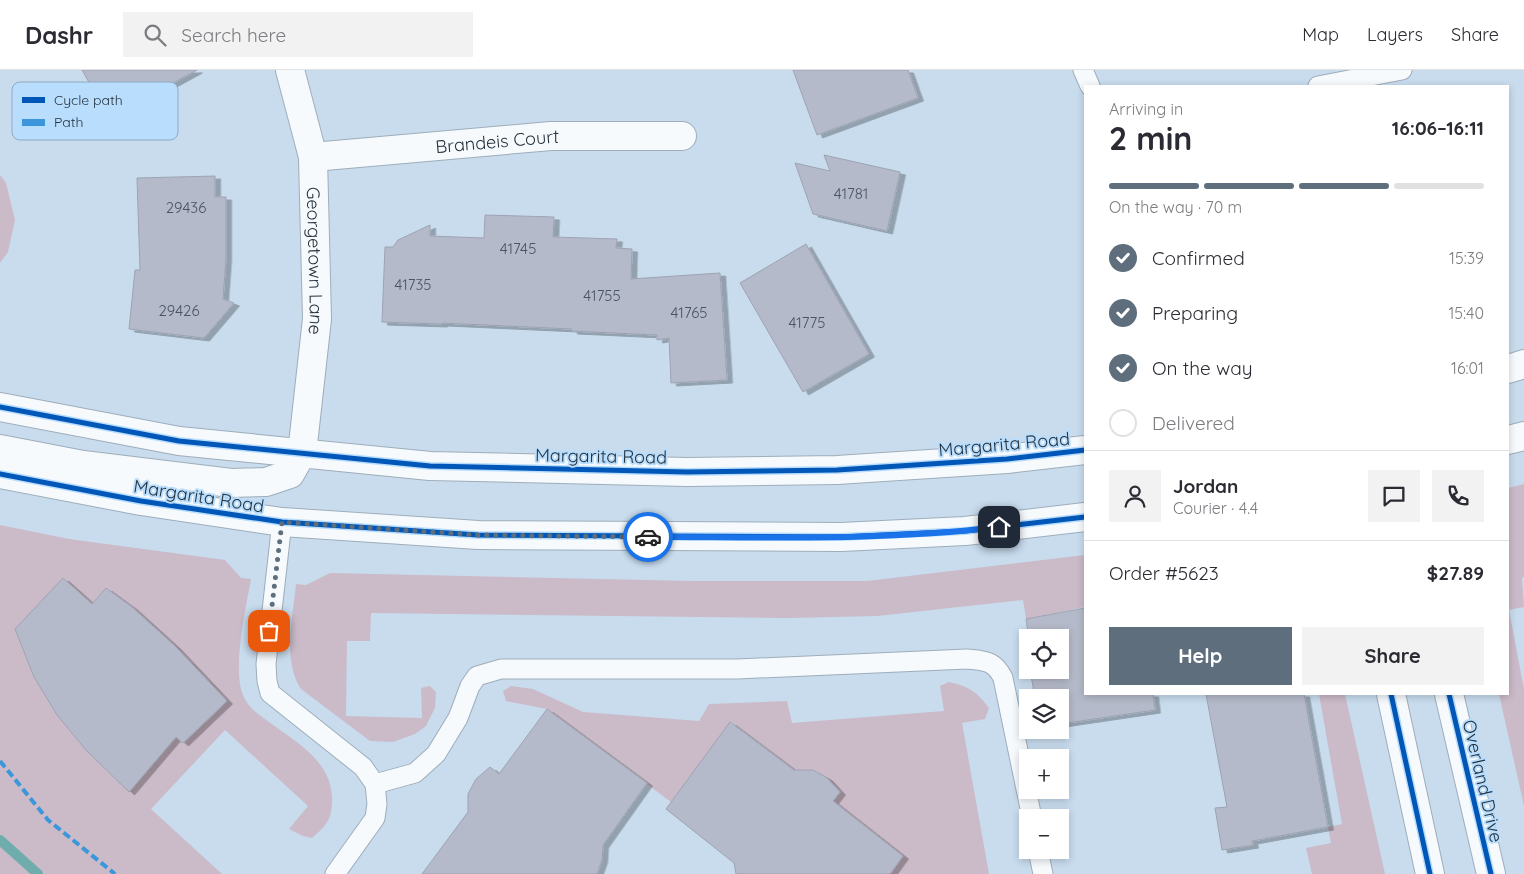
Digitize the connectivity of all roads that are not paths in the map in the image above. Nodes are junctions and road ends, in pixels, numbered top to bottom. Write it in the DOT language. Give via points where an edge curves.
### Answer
graph roads {
  1 [pos="290,70"];
  2 [pos="1083,70"];
  3 [pos="1402,70"];
  4 [pos="1090,85"];
  5 [pos="1323,85"];
  6 [pos="682,136"];
  7 [pos="313,157"];
  8 [pos="1524,364"];
  9 [pos="1509,368"];
  10 [pos="0,407"];
  11 [pos="1524,436"];
  12 [pos="1509,440"];
  13 [pos="0,450"];
  14 [pos="1084,450"];
  15 [pos="302,453"];
  16 [pos="0,474"];
  17 [pos="1084,517"];
  18 [pos="282,522"];
  19 [pos="1392,695"];
  20 [pos="1449,695"];
  21 [pos="375,784"];
  22 [pos="1030,809"];
  23 [pos="1040,859"];
  24 [pos="335,874"];
  25 [pos="1043,874"];
  26 [pos="1430,874"];
  27 [pos="1491,874"];
  1 -- 7 [label="main road, Georgetown Lane"];
  2 -- 4 [label="lane"];
  3 -- 5 [label="lane"];
  6 -- 7 [label="main road, Brandeis Court" via="551,136"];
  7 -- 15 [label="main road, Georgetown Lane" via="317,319"];
  8 -- 9 [label="main road"];
  10 -- 15 [label="main road, Margarita Road" via="179,441"];
  11 -- 12 [label="main road"];
  13 -- 15 [label="main road" via="82,465 231,483 266,482 290,474"];
  14 -- 15 [label="main road, Margarita Road" via="1007,459 846,469 688,472 430,466"];
  16 -- 18 [label="main road, Margarita Road" via="142,501"];
  17 -- 18 [label="main road, Margarita Road" via="965,531 841,537 478,535"];
  18 -- 21 [label="lane" via="266,664 270,693 363,767"];
  19 -- 26 [label="main road"];
  20 -- 27 [label="main road, Overland Drive"];
  21 -- 22 [label="lane" via="415,773 436,754 458,718 477,676 501,669 737,669 967,659 997,667 1003,678"];
  21 -- 24 [label="lane" via="375,818"];
  23 -- 25 [label="lane"];
}
